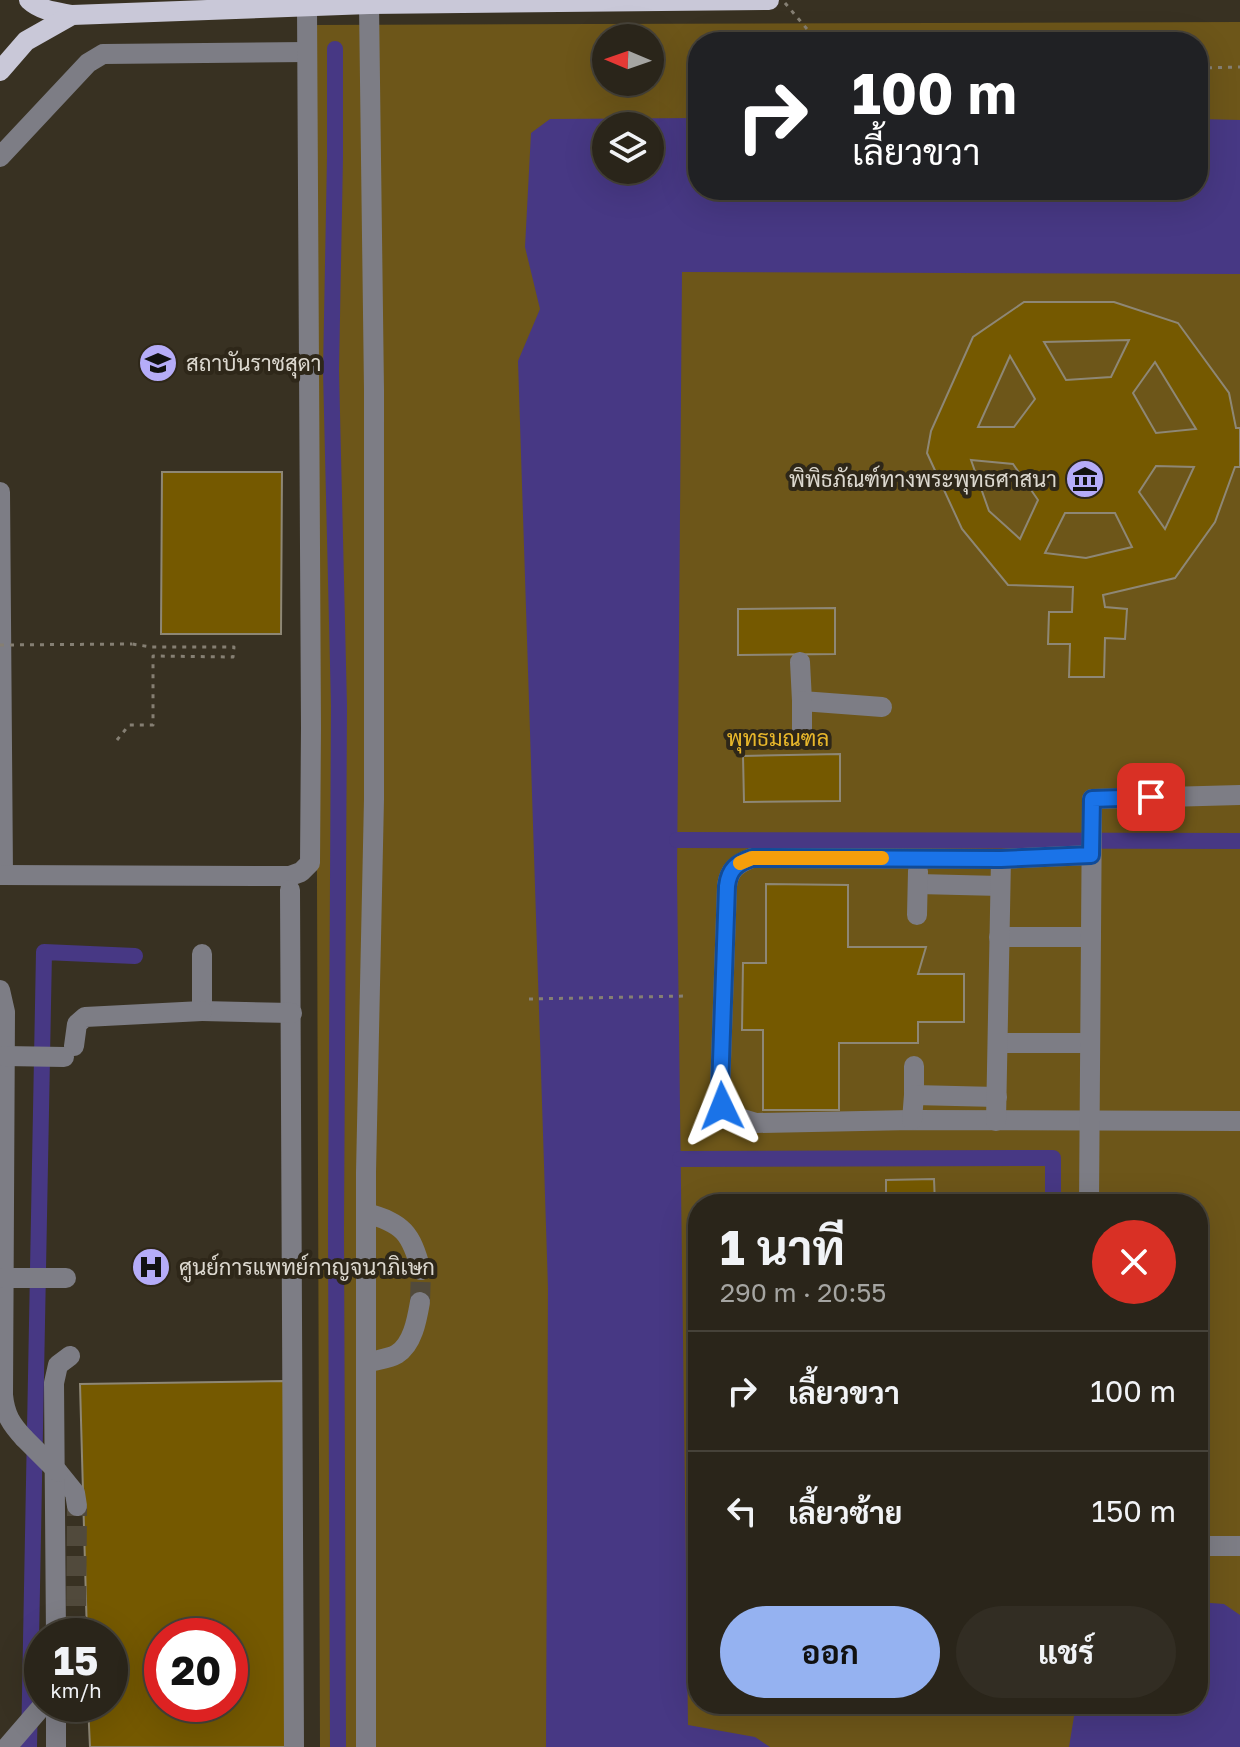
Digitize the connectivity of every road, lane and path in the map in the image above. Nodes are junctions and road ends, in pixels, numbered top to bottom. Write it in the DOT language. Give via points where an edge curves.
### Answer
graph roads {
  1 [pos="29,0"];
  2 [pos="769,0"];
  3 [pos="783,0"];
  4 [pos="369,4"];
  5 [pos="307,7"];
  6 [pos="72,15"];
  7 [pos="810,32"];
  8 [pos="307,52"];
  9 [pos="1240,67"];
  10 [pos="1208,68"];
  11 [pos="0,71"];
  12 [pos="0,157"];
  13 [pos="0,492"];
  14 [pos="0,645"];
  15 [pos="800,662"];
  16 [pos="802,701"];
  17 [pos="882,707"];
  18 [pos="802,737"];
  19 [pos="117,740"];
  20 [pos="1240,795"];
  21 [pos="1091,855"];
  22 [pos="918,858"];
  23 [pos="1001,859"];
  24 [pos="2,875"];
  25 [pos="290,883"];
  26 [pos="918,884"];
  27 [pos="1000,886"];
  28 [pos="917,915"];
  29 [pos="999,937"];
  30 [pos="1091,937"];
  31 [pos="202,954"];
  32 [pos="0,990"];
  33 [pos="687,996"];
  34 [pos="529,999"];
  35 [pos="202,1011"];
  36 [pos="292,1013"];
  37 [pos="998,1043"];
  38 [pos="1090,1043"];
  39 [pos="5,1056"];
  40 [pos="914,1066"];
  41 [pos="914,1095"];
  42 [pos="997,1097"];
  43 [pos="912,1120"];
  44 [pos="1089,1120"];
  45 [pos="996,1121"];
  46 [pos="1240,1121"];
  47 [pos="1089,1194"];
  48 [pos="366,1213"];
  49 [pos="421,1270"];
  50 [pos="12,1278"];
  51 [pos="60,1278"];
  52 [pos="420,1302"];
  53 [pos="70,1356"];
  54 [pos="366,1363"];
  55 [pos="77,1506"];
  56 [pos="1208,1546"];
  57 [pos="1240,1546"];
  58 [pos="56,1618"];
  59 [pos="27,1722"];
  60 [pos="56,1722"];
  61 [pos="7,1747"];
  62 [pos="56,1747"];
  63 [pos="294,1747"];
  64 [pos="366,1747"];
  1 -- 6 [label="main road" via="48,11"];
  2 -- 4 [label="main road"];
  3 -- 7 [label="path"];
  4 -- 5 [label="main road"];
  4 -- 48 [label="street" via="374,799"];
  5 -- 6 [label="main road"];
  5 -- 8 [label="street"];
  6 -- 11 [label="main road" via="26,41"];
  8 -- 12 [label="street" via="103,54 88,63"];
  8 -- 25 [label="street" via="311,855 306,869"];
  9 -- 10 [label="path"];
  13 -- 24 [label="street"];
  14 -- 19 [label="path, bridge" via="234,647 233,657 153,656 153,725 129,725"];
  15 -- 16 [label="street"];
  16 -- 17 [label="street"];
  16 -- 18 [label="street"];
  20 -- 21 [label="street" via="1092,799"];
  21 -- 23 [label="street"];
  21 -- 30 [label="street"];
  22 -- 23 [label="street"];
  22 -- 26 [label="street"];
  22 -- 43 [label="street" via="752,858 734,867 727,886 720,1090 722,1106 730,1115 756,1123"];
  23 -- 27 [label="street"];
  24 -- 25 [label="street"];
  25 -- 36 [label="street"];
  26 -- 27 [label="street"];
  26 -- 28 [label="street"];
  27 -- 29 [label="street"];
  29 -- 30 [label="street"];
  29 -- 37 [label="street"];
  30 -- 38 [label="street"];
  31 -- 35 [label="street"];
  32 -- 39 [label="street"];
  33 -- 34 [label="path"];
  35 -- 36 [label="street"];
  35 -- 39 [label="street" via="85,1017 65,1054"];
  36 -- 63 [label="street"];
  37 -- 38 [label="street"];
  37 -- 42 [label="street"];
  38 -- 44 [label="street"];
  39 -- 50 [label="street"];
  40 -- 41 [label="street"];
  41 -- 42 [label="street"];
  41 -- 43 [label="street"];
  42 -- 45 [label="street"];
  43 -- 45 [label="street"];
  44 -- 45 [label="street"];
  44 -- 46 [label="street"];
  44 -- 47 [label="street"];
  48 -- 49 [label="street" via="391,1220 406,1234"];
  48 -- 54 [label="street"];
  50 -- 51 [label="street"];
  50 -- 55 [label="street, bridge" via="5,1412 75,1493"];
  52 -- 54 [label="street" via="406,1344 397,1354"];
  53 -- 58 [label="street" via="58,1365 54,1383"];
  54 -- 64 [label="street"];
  56 -- 57 [label="street"];
  59 -- 61 [label="street"];
  60 -- 62 [label="street"];
}
